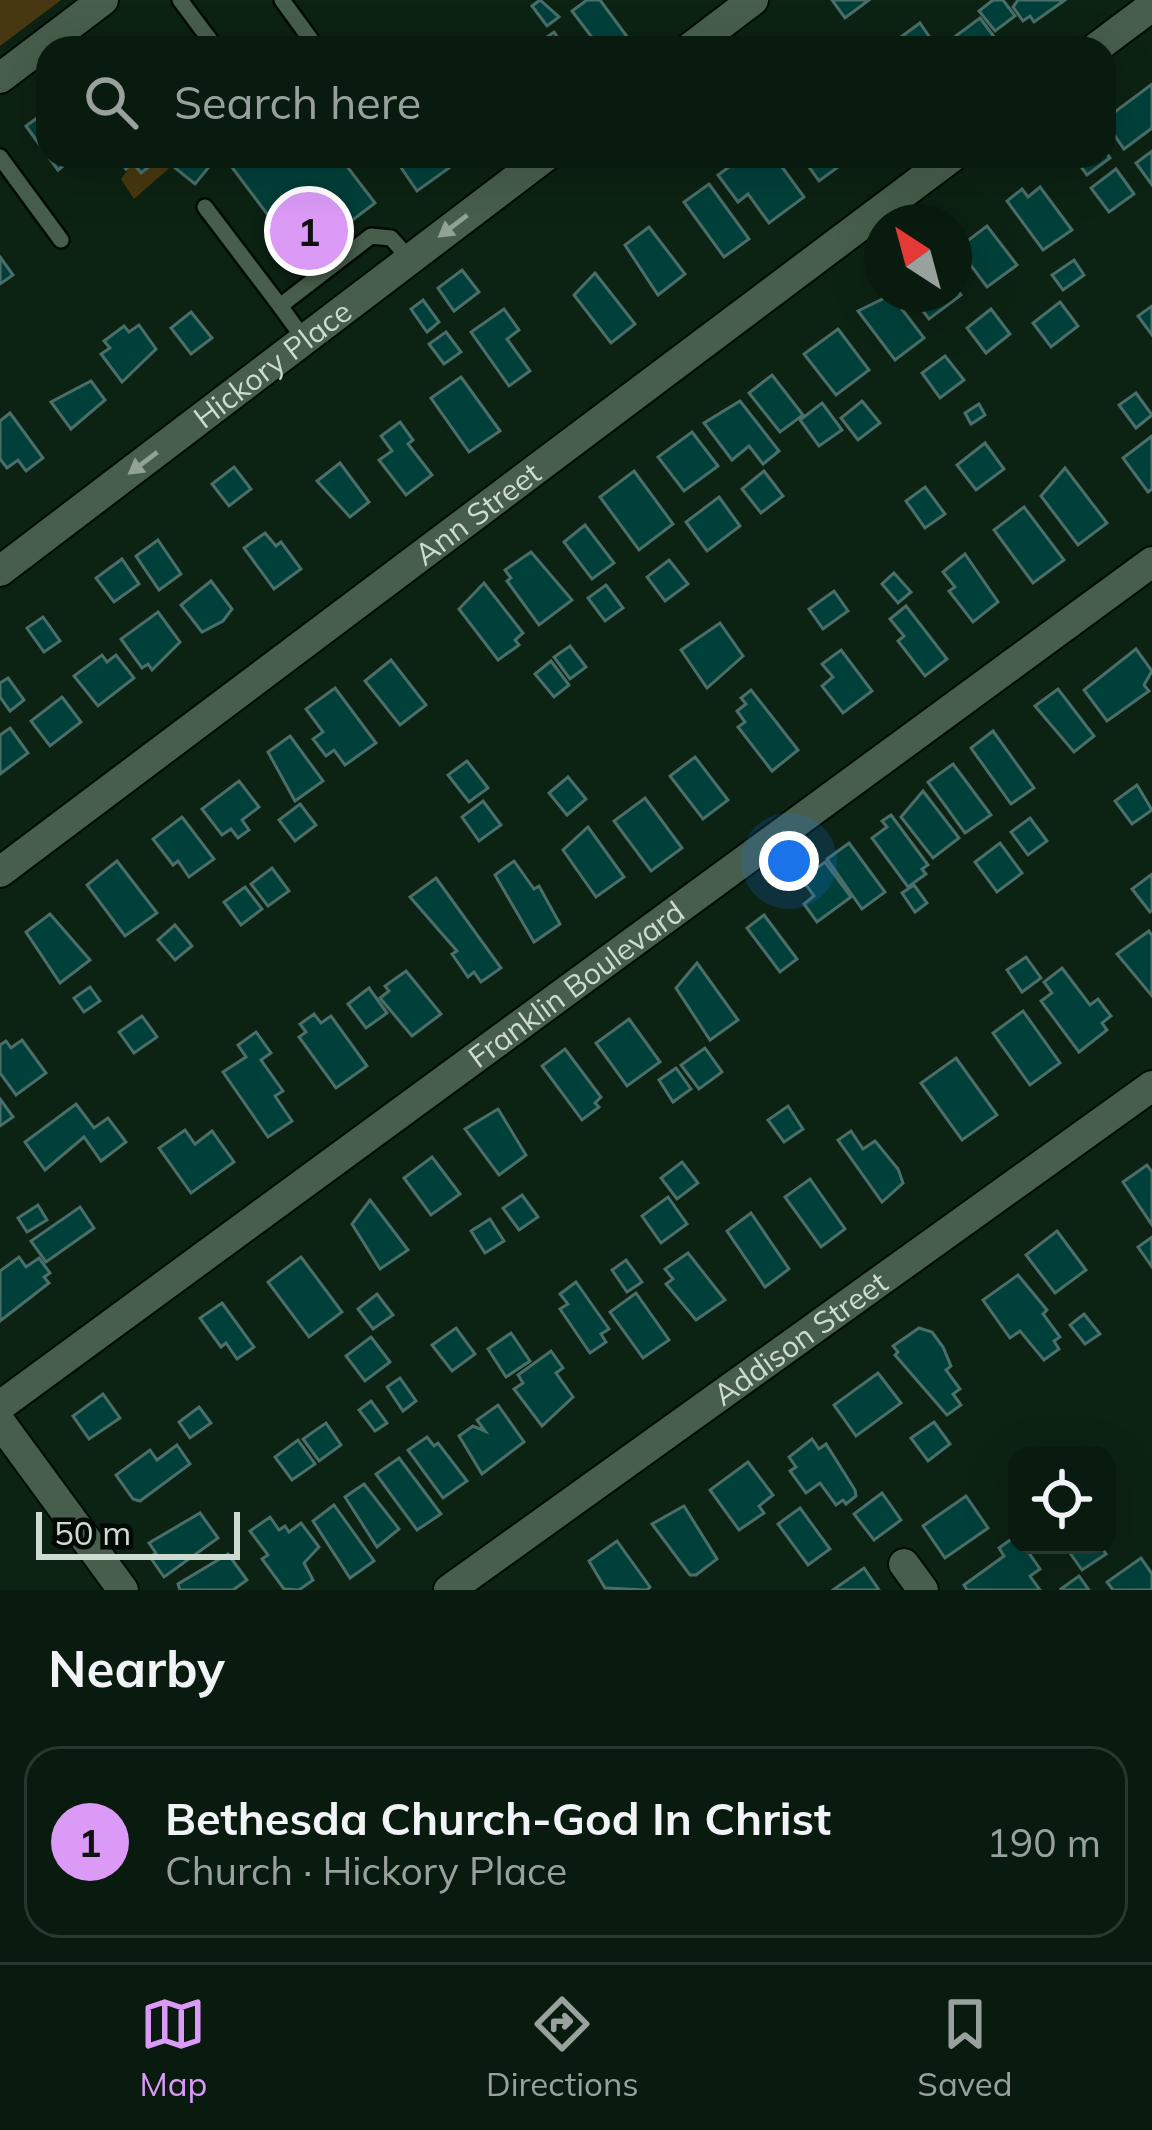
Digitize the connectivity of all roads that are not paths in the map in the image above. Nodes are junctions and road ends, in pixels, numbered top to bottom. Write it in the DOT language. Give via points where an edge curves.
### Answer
graph roads {
  1 [pos="104,0"];
  2 [pos="180,0"];
  3 [pos="282,0"];
  4 [pos="753,0"];
  5 [pos="1152,6"];
  6 [pos="56,36"];
  7 [pos="207,36"];
  8 [pos="308,36"];
  9 [pos="705,36"];
  10 [pos="1112,36"];
  11 [pos="36,51"];
  12 [pos="0,78"];
  13 [pos="0,158"];
  14 [pos="530,168"];
  15 [pos="937,168"];
  16 [pos="206,207"];
  17 [pos="61,240"];
  18 [pos="410,259"];
  19 [pos="280,306"];
  20 [pos="304,339"];
  21 [pos="1152,562"];
  22 [pos="0,571"];
  23 [pos="0,872"];
  24 [pos="1152,1086"];
  25 [pos="0,1406"];
  26 [pos="0,1422"];
  27 [pos="904,1564"];
  28 [pos="123,1590"];
  29 [pos="449,1590"];
  30 [pos="923,1590"];
  1 -- 6 [label="street"];
  2 -- 7 [label="lane"];
  3 -- 8 [label="lane"];
  4 -- 9 [label="street"];
  5 -- 10 [label="street"];
  11 -- 12 [label="street"];
  13 -- 17 [label="lane"];
  14 -- 18 [label="street, Hickory Place, one-way"];
  15 -- 23 [label="street, Ann Street"];
  16 -- 19 [label="lane"];
  18 -- 19 [label="lane" via="392,238 371,236"];
  18 -- 20 [label="street, Hickory Place"];
  19 -- 20 [label="lane"];
  20 -- 22 [label="street, Hickory Place, one-way"];
  21 -- 25 [label="street, Franklin Boulevard"];
  24 -- 29 [label="street, Addison Street"];
  26 -- 28 [label="street"];
  27 -- 30 [label="street"];
}
